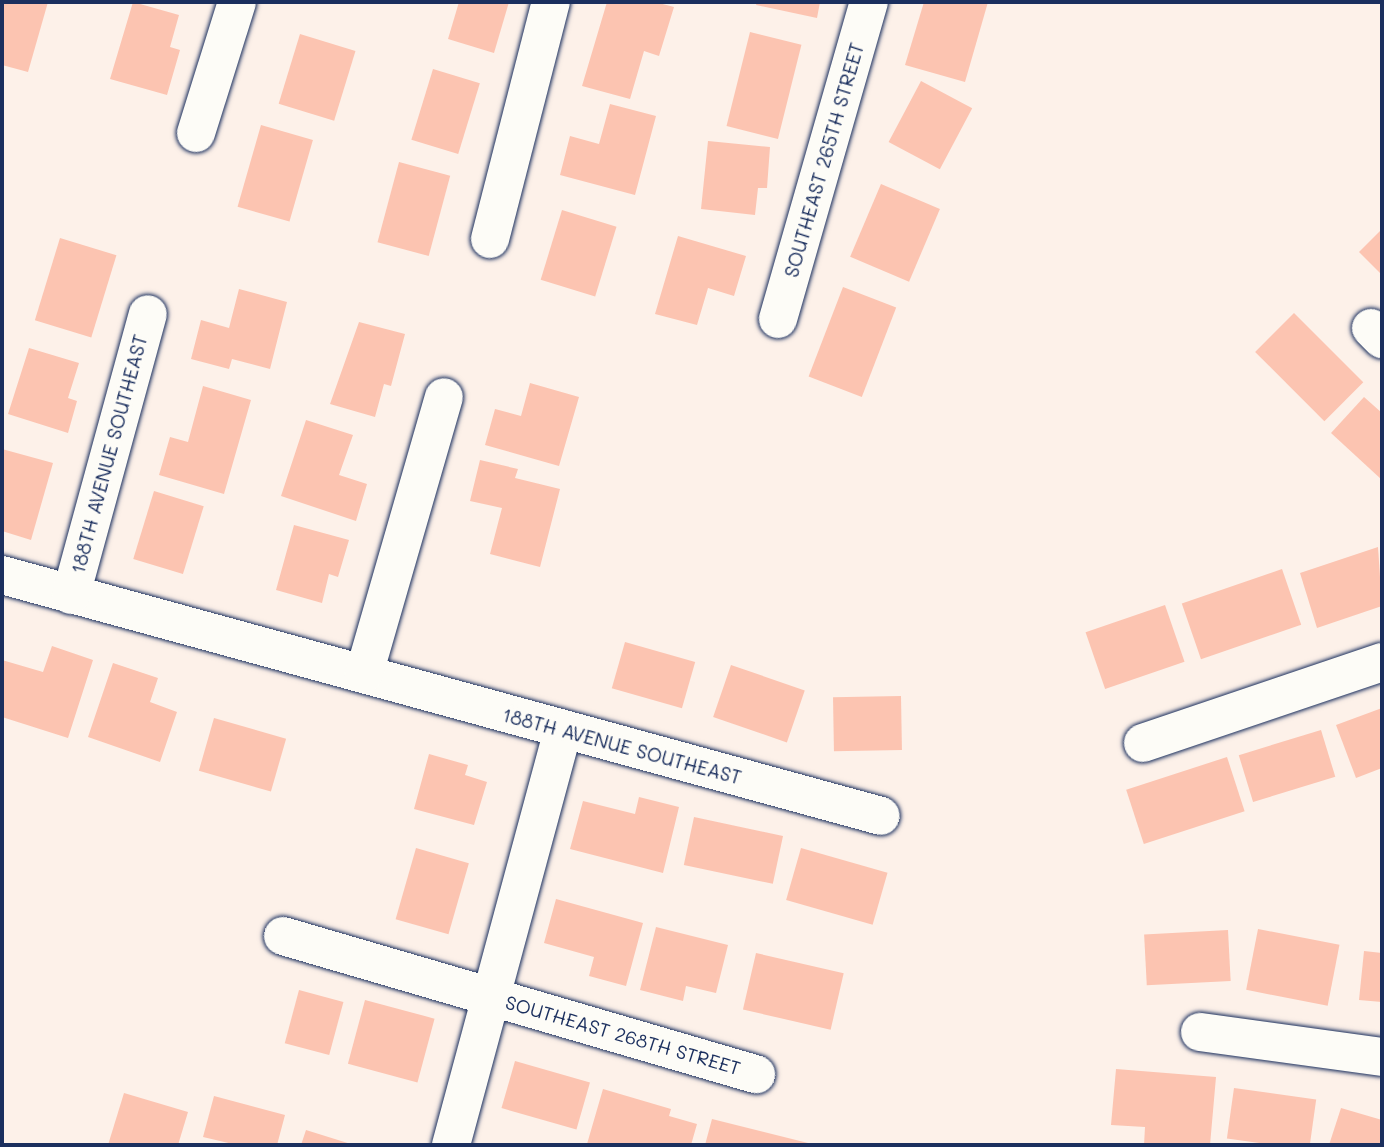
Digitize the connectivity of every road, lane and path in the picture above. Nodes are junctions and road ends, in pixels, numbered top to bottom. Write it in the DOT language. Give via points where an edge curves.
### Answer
graph roads {
  1 [pos="237,2"];
  2 [pos="551,2"];
  3 [pos="869,2"];
  4 [pos="196,132"];
  5 [pos="490,239"];
  6 [pos="148,314"];
  7 [pos="778,319"];
  8 [pos="444,397"];
  9 [pos="2,575"];
  10 [pos="71,595"];
  11 [pos="1382,662"];
  12 [pos="364,674"];
  13 [pos="563,731"];
  14 [pos="1143,743"];
  15 [pos="881,816"];
  16 [pos="283,936"];
  17 [pos="491,996"];
  18 [pos="1200,1032"];
  19 [pos="1382,1057"];
  20 [pos="756,1074"];
  21 [pos="451,1145"];
  1 -- 4 [label="street"];
  2 -- 5 [label="street"];
  3 -- 7 [label="street, SOUTHEAST 265TH STREET"];
  6 -- 10 [label="street, 188TH AVENUE SOUTHEAST"];
  8 -- 12 [label="street"];
  9 -- 10 [label="street, 188TH AVENUE SOUTHEAST"];
  10 -- 12 [label="street, 188TH AVENUE SOUTHEAST"];
  11 -- 14 [label="street"];
  12 -- 13 [label="street, 188TH AVENUE SOUTHEAST"];
  13 -- 15 [label="street, 188TH AVENUE SOUTHEAST"];
  13 -- 17 [label="street, SOUTHEAST 268TH STREET"];
  16 -- 17 [label="street, SOUTHEAST 268TH STREET"];
  17 -- 20 [label="street, SOUTHEAST 268TH STREET"];
  17 -- 21 [label="street, SOUTHEAST 268TH STREET"];
  18 -- 19 [label="street"];
}
